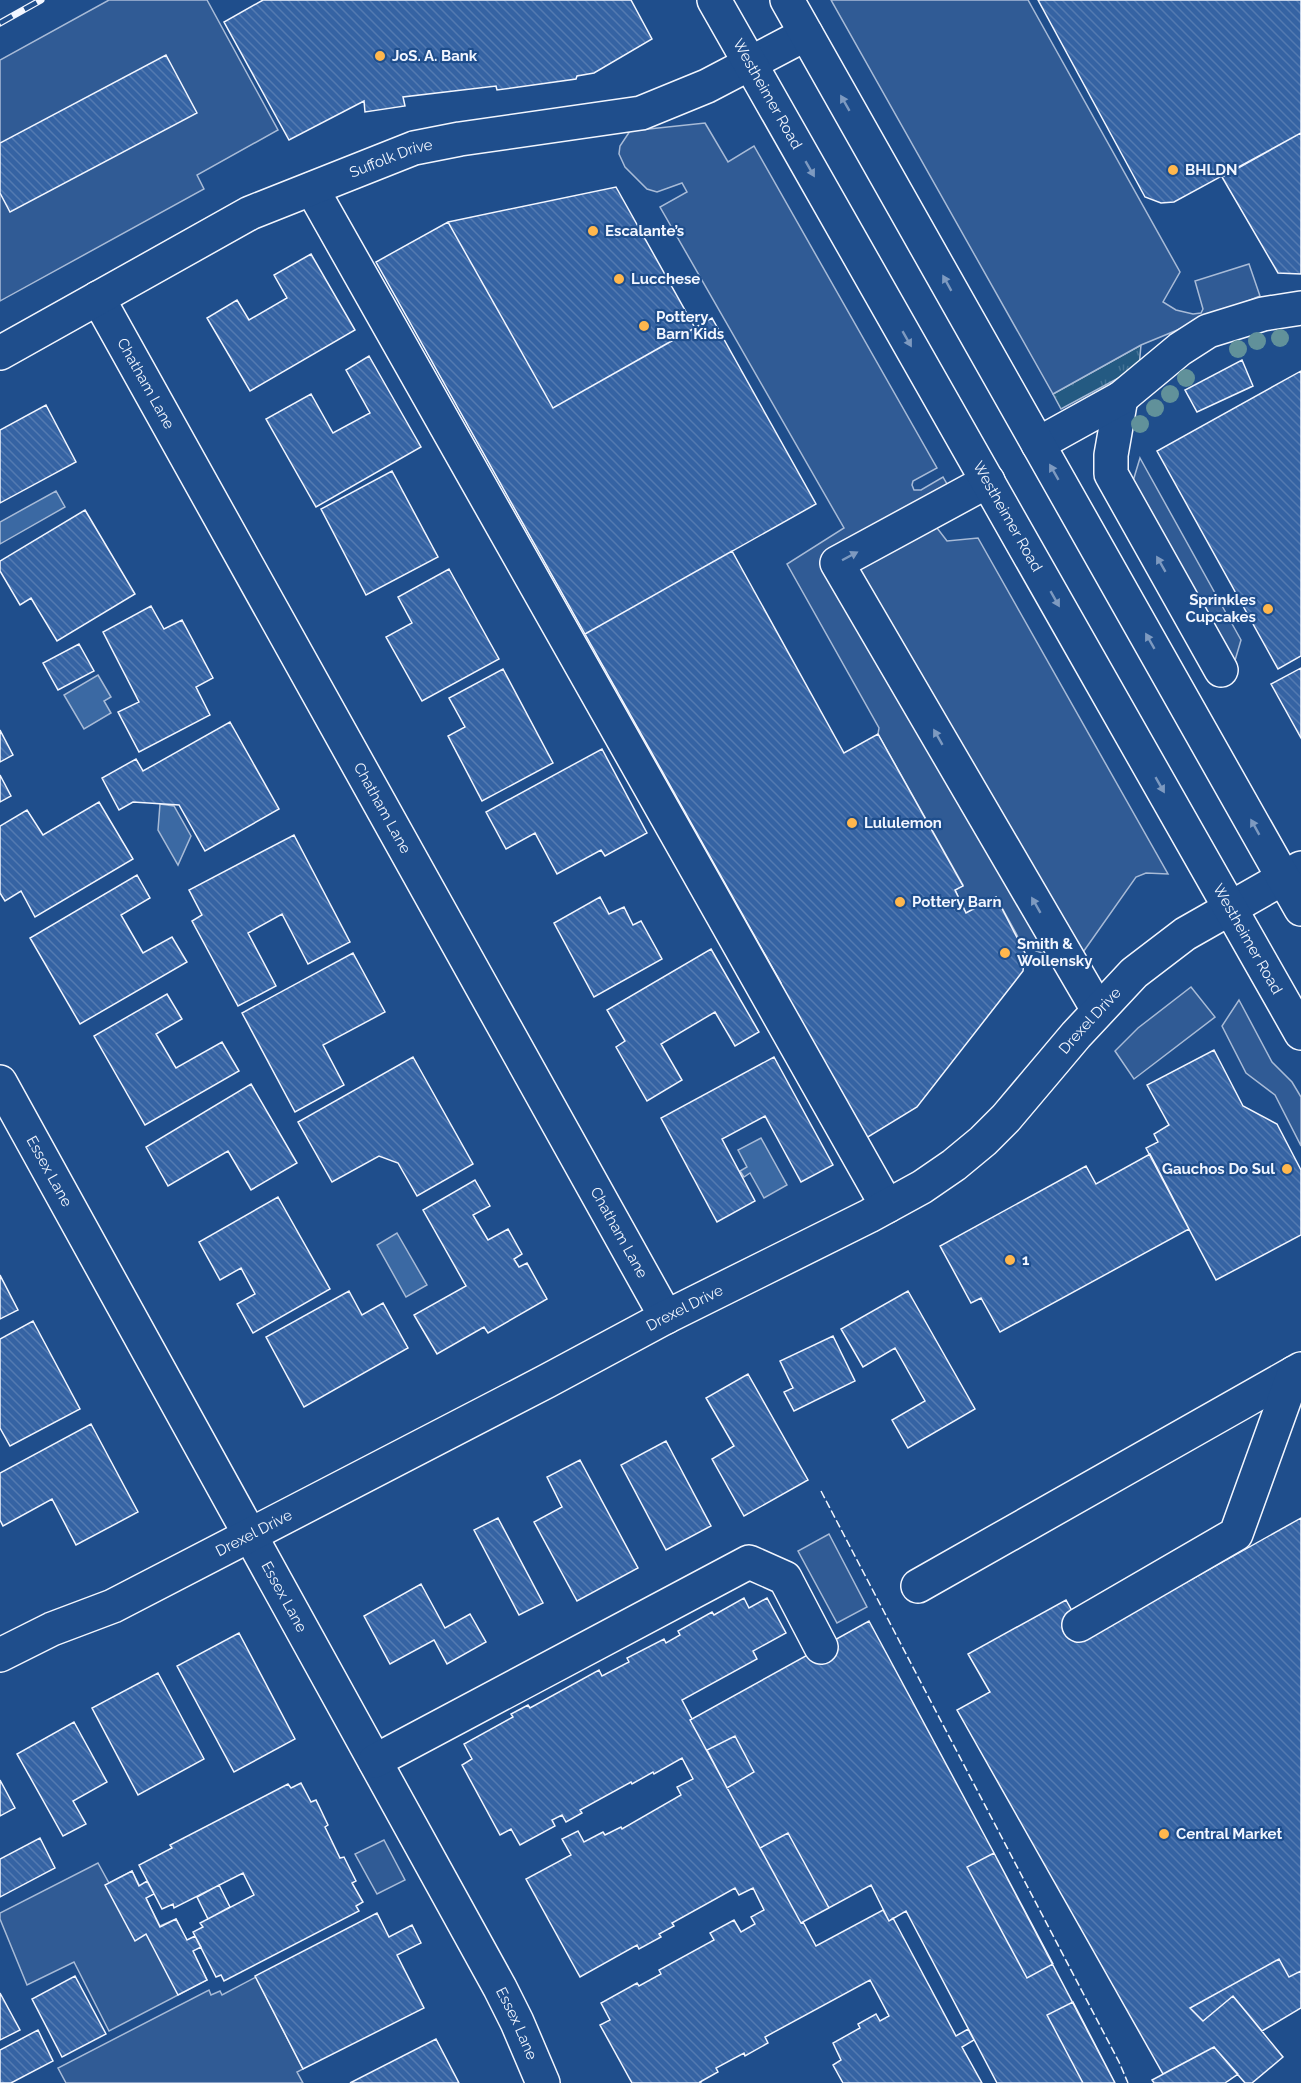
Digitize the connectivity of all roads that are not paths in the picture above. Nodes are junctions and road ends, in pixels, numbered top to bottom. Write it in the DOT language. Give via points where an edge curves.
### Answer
graph roads {
  1 [pos="714,0"];
  2 [pos="787,0"];
  3 [pos="806,34"];
  4 [pos="750,63"];
  5 [pos="312,189"];
  6 [pos="98,298"];
  7 [pos="1301,308"];
  8 [pos="0,353"];
  9 [pos="1121,398"];
  10 [pos="1038,444"];
  11 [pos="988,481"];
  12 [pos="1221,670"];
  13 [pos="1292,873"];
  14 [pos="1230,908"];
  15 [pos="1301,909"];
  16 [pos="1098,1010"];
  17 [pos="1301,1033"];
  18 [pos="0,1082"];
  19 [pos="887,1206"];
  20 [pos="666,1317"];
  21 [pos="1298,1371"];
  22 [pos="250,1535"];
  23 [pos="918,1586"];
  24 [pos="1079,1625"];
  25 [pos="821,1647"];
  26 [pos="0,1655"];
  27 [pos="375,1761"];
  28 [pos="543,2083"];
  1 -- 4 [label="street, Westheimer Road"];
  2 -- 3 [label="street"];
  3 -- 4 [label="street, Suffolk Drive"];
  10 -- 3 [label="street, one-way"];
  4 -- 5 [label="street, Suffolk Drive" via="641,113 414,148"];
  4 -- 11 [label="street, Westheimer Road, one-way"];
  5 -- 6 [label="street, Suffolk Drive" via="250,213"];
  5 -- 19 [label="street"];
  6 -- 8 [label="street, Suffolk Drive"];
  6 -- 20 [label="street, Chatham Lane"];
  7 -- 9 [label="street" via="1263,314 1208,331"];
  9 -- 10 [label="street"];
  12 -- 9 [label="street, one-way" via="1111,474"];
  13 -- 10 [label="street, one-way"];
  11 -- 14 [label="street, Westheimer Road, one-way"];
  16 -- 11 [label="street, one-way" via="837,563"];
  13 -- 14 [label="street, Drexel Drive"];
  13 -- 15 [label="street"];
  14 -- 16 [label="street, Drexel Drive" via="1185,934 1134,973"];
  14 -- 17 [label="street, Westheimer Road"];
  16 -- 19 [label="street, Drexel Drive" via="983,1141 922,1187"];
  18 -- 22 [label="street, Essex Lane"];
  19 -- 20 [label="street, Drexel Drive"];
  20 -- 22 [label="street, Drexel Drive"];
  21 -- 23 [label="street"];
  21 -- 24 [label="street" via="1236,1534"];
  22 -- 26 [label="street, Drexel Drive" via="113,1606 52,1629"];
  22 -- 27 [label="street, Essex Lane"];
  25 -- 27 [label="street" via="785,1578 749,1563"];
  27 -- 28 [label="street, Essex Lane" via="500,1988"];
}
